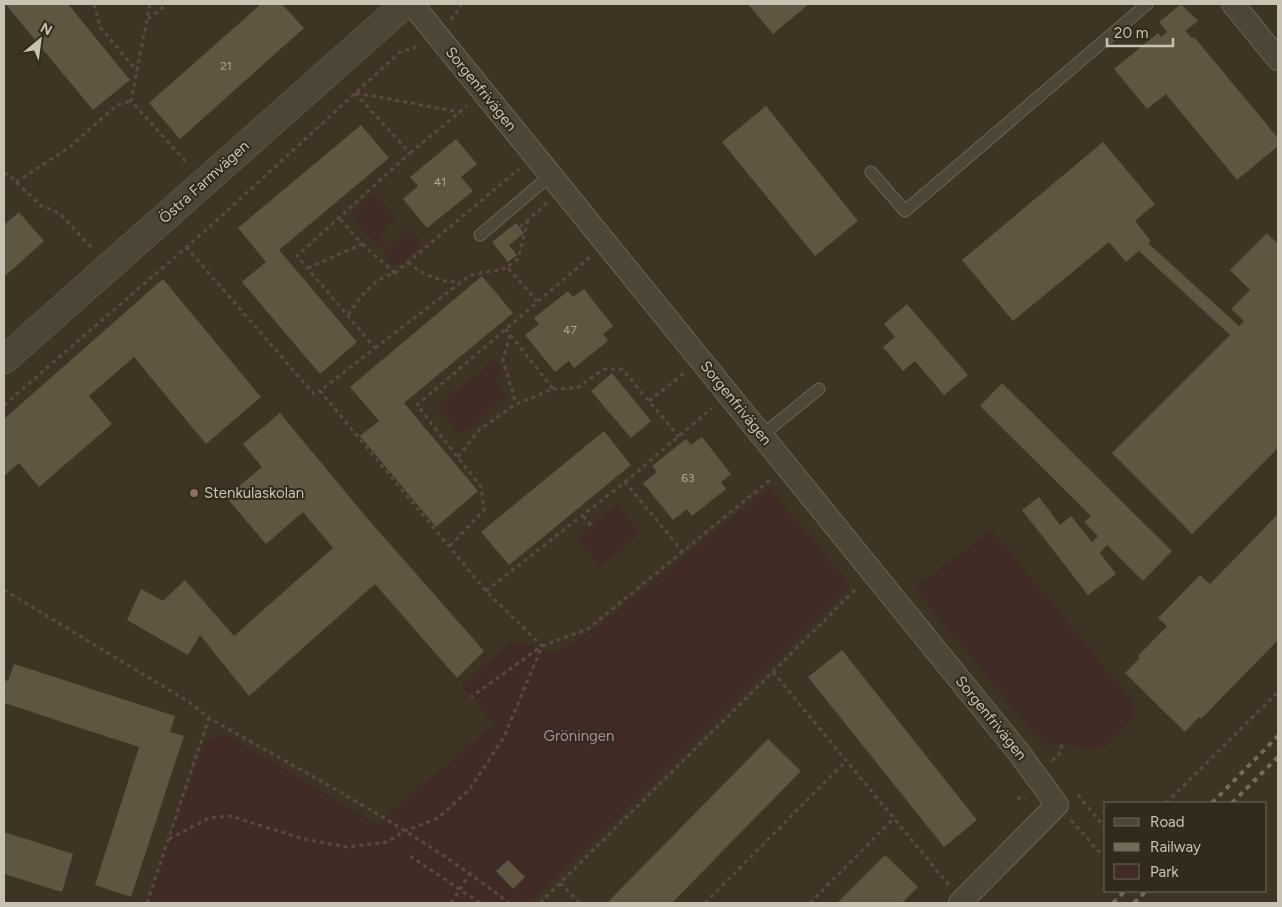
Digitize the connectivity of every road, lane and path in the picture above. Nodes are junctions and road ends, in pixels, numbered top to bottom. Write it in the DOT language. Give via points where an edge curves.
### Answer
graph roads {
  1 [pos="94,4"];
  2 [pos="150,4"];
  3 [pos="167,4"];
  4 [pos="405,4"];
  5 [pos="412,4"];
  6 [pos="1147,4"];
  7 [pos="1232,4"];
  8 [pos="147,19"];
  9 [pos="437,35"];
  10 [pos="1278,59"];
  11 [pos="137,70"];
  12 [pos="355,93"];
  13 [pos="484,93"];
  14 [pos="131,101"];
  15 [pos="460,112"];
  16 [pos="410,153"];
  17 [pos="535,155"];
  18 [pos="194,170"];
  19 [pos="871,172"];
  20 [pos="4,173"];
  21 [pos="16,182"];
  22 [pos="557,182"];
  23 [pos="339,218"];
  24 [pos="528,220"];
  25 [pos="520,227"];
  26 [pos="480,234"];
  27 [pos="606,243"];
  28 [pos="362,244"];
  29 [pos="186,247"];
  30 [pos="98,255"];
  31 [pos="408,262"];
  32 [pos="507,267"];
  33 [pos="308,268"];
  34 [pos="395,273"];
  35 [pos="460,282"];
  36 [pos="537,301"];
  37 [pos="348,315"];
  38 [pos="504,328"];
  39 [pos="510,335"];
  40 [pos="375,348"];
  41 [pos="700,359"];
  42 [pos="4,360"];
  43 [pos="553,389"];
  44 [pos="819,389"];
  45 [pos="320,391"];
  46 [pos="728,394"];
  47 [pos="649,401"];
  48 [pos="516,404"];
  49 [pos="4,405"];
  50 [pos="762,435"];
  51 [pos="679,436"];
  52 [pos="458,458"];
  53 [pos="787,466"];
  54 [pos="625,482"];
  55 [pos="583,516"];
  56 [pos="592,526"];
  57 [pos="450,546"];
  58 [pos="683,552"];
  59 [pos="873,572"];
  60 [pos="4,590"];
  61 [pos="486,591"];
  62 [pos="542,646"];
  63 [pos="773,672"];
  64 [pos="1278,692"];
  65 [pos="472,697"];
  66 [pos="209,718"];
  67 [pos="1062,744"];
  68 [pos="846,760"];
  69 [pos="1057,768"];
  70 [pos="1074,789"];
  71 [pos="1167,802"];
  72 [pos="1057,805"];
  73 [pos="894,818"];
  74 [pos="1104,827"];
  75 [pos="405,831"];
  76 [pos="169,839"];
  77 [pos="1104,852"];
  78 [pos="410,856"];
  79 [pos="470,874"];
  80 [pos="560,883"];
  81 [pos="460,890"];
  82 [pos="961,902"];
  83 [pos="147,903"];
  84 [pos="451,903"];
  85 [pos="480,903"];
  86 [pos="509,903"];
  87 [pos="540,903"];
  88 [pos="580,903"];
  89 [pos="705,903"];
  90 [pos="810,903"];
  1 -- 11 [label="path" via="100,27"];
  2 -- 8 [label="path"];
  3 -- 8 [label="path"];
  4 -- 42 [label="street, Östra Farmvägen"];
  5 -- 9 [label="street, Sorgenfrivägen"];
  6 -- 19 [label="lane" via="905,211"];
  7 -- 10 [label="street"];
  8 -- 11 [label="path"];
  9 -- 12 [label="path" via="418,47 400,52"];
  9 -- 13 [label="street, Sorgenfrivägen"];
  11 -- 14 [label="path"];
  12 -- 15 [label="path"];
  12 -- 16 [label="path"];
  12 -- 29 [label="path"];
  13 -- 15 [label="path"];
  13 -- 17 [label="street, Sorgenfrivägen"];
  14 -- 18 [label="path"];
  14 -- 21 [label="path" via="117,105 70,147"];
  15 -- 16 [label="path"];
  16 -- 23 [label="path"];
  17 -- 22 [label="street, Sorgenfrivägen"];
  17 -- 31 [label="path"];
  20 -- 21 [label="path"];
  21 -- 30 [label="path" via="40,205 59,213"];
  22 -- 24 [label="path"];
  22 -- 26 [label="lane"];
  22 -- 27 [label="street, Sorgenfrivägen"];
  23 -- 28 [label="path"];
  23 -- 33 [label="path" via="297,256"];
  24 -- 25 [label="path"];
  24 -- 32 [label="path" via="518,259"];
  27 -- 36 [label="path"];
  27 -- 41 [label="street, Sorgenfrivägen"];
  28 -- 33 [label="path"];
  28 -- 34 [label="path"];
  29 -- 45 [label="path" via="314,394"];
  29 -- 49 [label="path"];
  31 -- 34 [label="path"];
  31 -- 35 [label="path" via="429,276"];
  32 -- 35 [label="path" via="483,271"];
  32 -- 36 [label="path"];
  33 -- 37 [label="path"];
  34 -- 37 [label="path" via="384,276 368,288"];
  35 -- 40 [label="path"];
  36 -- 38 [label="path"];
  37 -- 40 [label="path"];
  38 -- 39 [label="path"];
  38 -- 52 [label="path" via="417,405"];
  39 -- 43 [label="path"];
  39 -- 48 [label="path" via="503,360"];
  40 -- 45 [label="path"];
  41 -- 46 [label="street, Sorgenfrivägen"];
  41 -- 47 [label="path"];
  43 -- 47 [label="path" via="577,388 604,369 622,368"];
  43 -- 48 [label="path"];
  44 -- 50 [label="lane"];
  45 -- 57 [label="path"];
  46 -- 50 [label="street, Sorgenfrivägen"];
  46 -- 51 [label="path"];
  47 -- 51 [label="path"];
  48 -- 52 [label="path" via="479,430"];
  50 -- 53 [label="street, Sorgenfrivägen"];
  51 -- 54 [label="path"];
  52 -- 57 [label="path" via="481,487 484,510"];
  53 -- 58 [label="path"];
  53 -- 59 [label="street, Sorgenfrivägen"];
  54 -- 55 [label="path"];
  54 -- 58 [label="path"];
  55 -- 56 [label="path"];
  55 -- 61 [label="path"];
  57 -- 61 [label="path"];
  58 -- 62 [label="path" via="588,629"];
  59 -- 63 [label="path"];
  59 -- 72 [label="street, Sorgenfrivägen" via="1020,754"];
  60 -- 66 [label="path" via="189,702"];
  61 -- 62 [label="path"];
  62 -- 65 [label="path"];
  62 -- 75 [label="path" via="504,737 469,790 438,818"];
  63 -- 68 [label="path"];
  63 -- 80 [label="path"];
  64 -- 71 [label="path"];
  66 -- 75 [label="path"];
  66 -- 76 [label="path"];
  67 -- 69 [label="path" via="1060,753 1051,761"];
  68 -- 73 [label="path"];
  68 -- 89 [label="path"];
  70 -- 74 [label="path"];
  72 -- 77 [label="path" via="1098,851"];
  72 -- 82 [label="street"];
  73 -- 82 [label="path"];
  73 -- 90 [label="path"];
  75 -- 76 [label="path" via="387,842 347,847 304,839 230,816 209,818"];
  75 -- 79 [label="path"];
  76 -- 83 [label="path"];
  78 -- 81 [label="path"];
  79 -- 81 [label="path"];
  79 -- 86 [label="path"];
  80 -- 87 [label="path"];
  80 -- 88 [label="path"];
  81 -- 84 [label="path"];
  81 -- 85 [label="path"];
}
